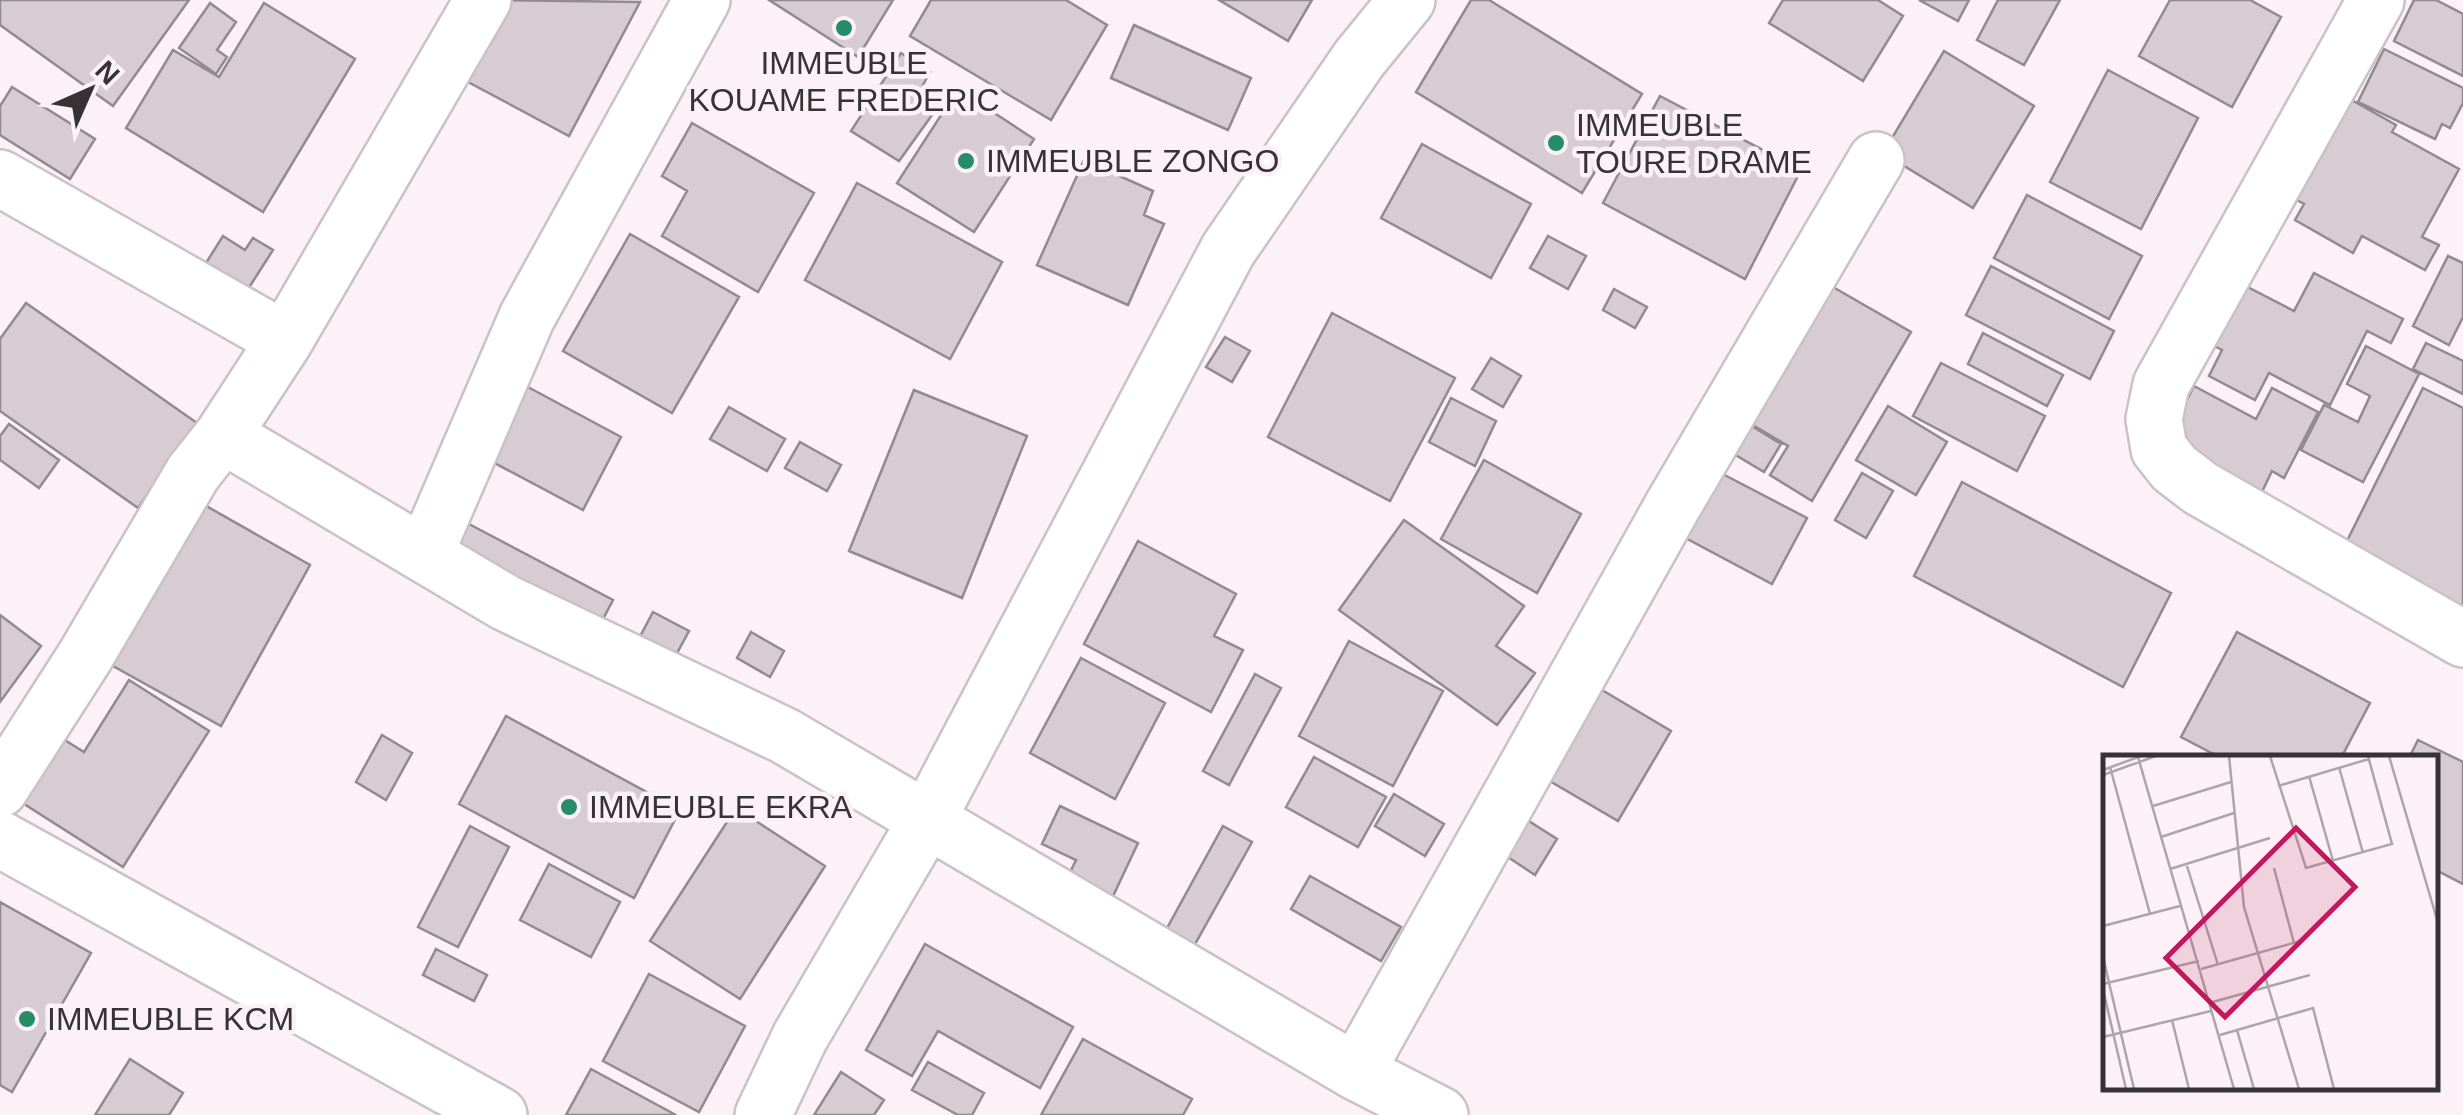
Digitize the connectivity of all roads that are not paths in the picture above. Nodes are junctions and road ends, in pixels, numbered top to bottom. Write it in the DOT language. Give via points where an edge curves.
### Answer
graph roads {
  1 [pos="484,0"];
  2 [pos="702,0"];
  3 [pos="1407,0"];
  4 [pos="2376,0"];
  5 [pos="1876,160"];
  6 [pos="0,178"];
  7 [pos="284,340"];
  8 [pos="223,435"];
  9 [pos="425,554"];
  10 [pos="2463,638"];
  11 [pos="0,789"];
  12 [pos="928,818"];
  13 [pos="0,839"];
  14 [pos="1356,1072"];
  15 [pos="498,1115"];
  16 [pos="763,1115"];
  17 [pos="1440,1115"];
  1 -- 7 [label="street"];
  2 -- 9 [label="street" via="527,317"];
  3 -- 12 [label="street" via="1228,250"];
  4 -- 10 [label="street" via="2161,386 2154,418 2159,449 2200,488"];
  5 -- 14 [label="street" via="1672,507"];
  6 -- 7 [label="street"];
  7 -- 8 [label="street"];
  8 -- 9 [label="street"];
  8 -- 11 [label="street" via="192,472"];
  9 -- 12 [label="street" via="506,603 785,736"];
  12 -- 14 [label="street"];
  12 -- 16 [label="street" via="800,1037"];
  13 -- 15 [label="street"];
  14 -- 17 [label="street"];
}
